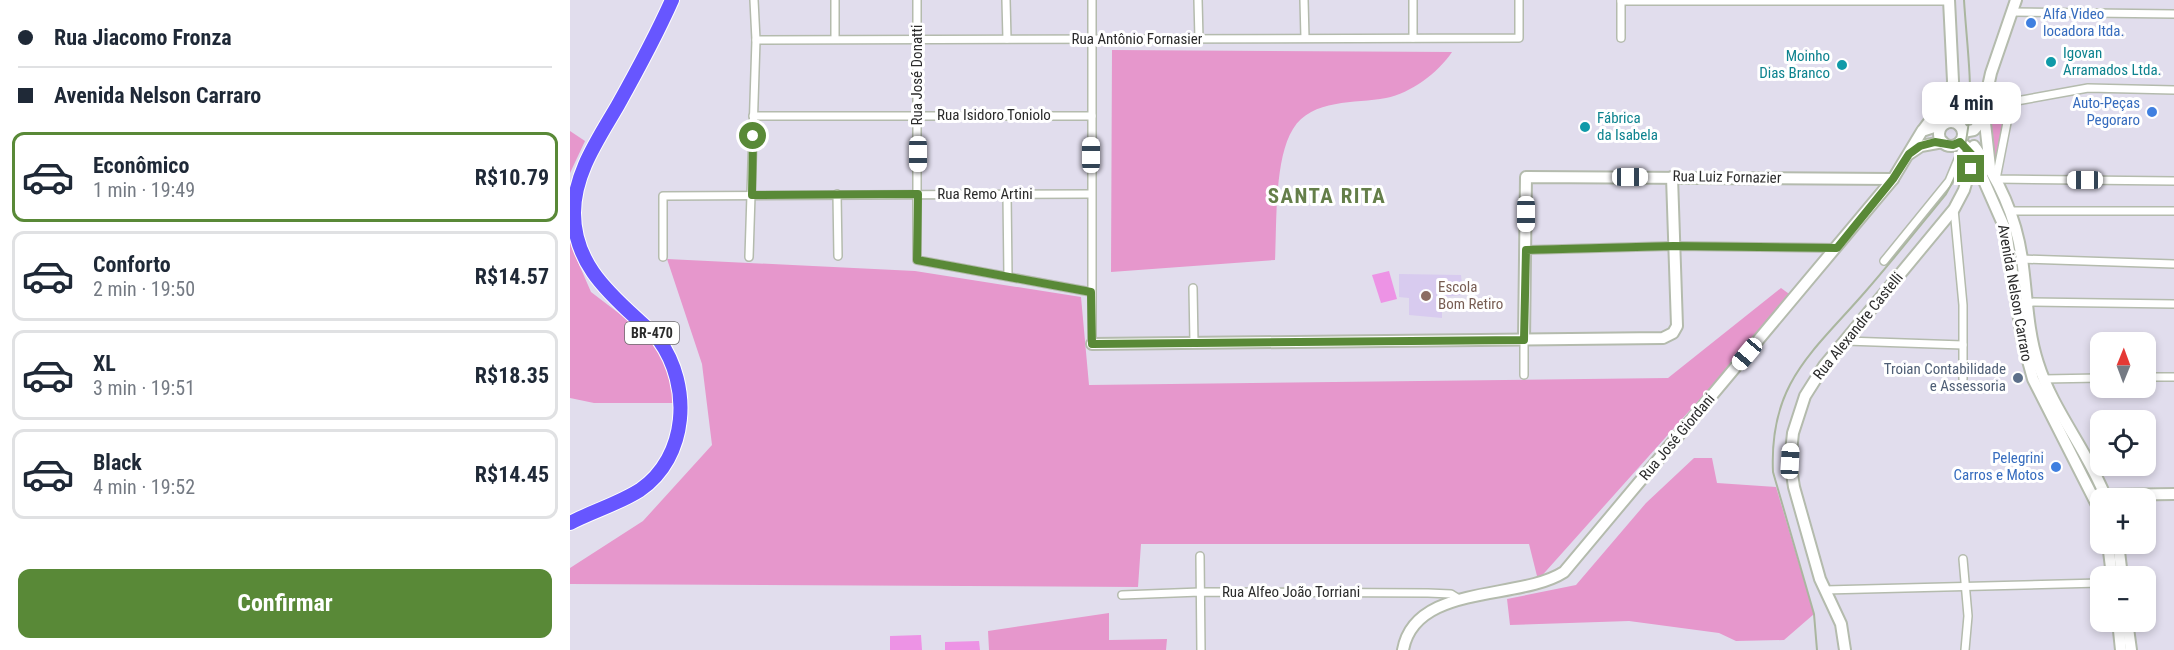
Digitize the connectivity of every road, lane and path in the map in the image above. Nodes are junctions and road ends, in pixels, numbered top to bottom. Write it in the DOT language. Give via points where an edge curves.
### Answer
graph roads {
  1 [pos="672,0"];
  2 [pos="754,0"];
  3 [pos="835,0"];
  4 [pos="917,0"];
  5 [pos="1006,0"];
  6 [pos="1092,0"];
  7 [pos="1198,0"];
  8 [pos="1304,0"];
  9 [pos="1413,0"];
  10 [pos="1519,0"];
  11 [pos="2016,0"];
  12 [pos="1621,1"];
  13 [pos="1949,1"];
  14 [pos="2012,12"];
  15 [pos="2174,14"];
  16 [pos="1305,38"];
  17 [pos="1413,38"];
  18 [pos="1621,38"];
  19 [pos="835,39"];
  20 [pos="918,39"];
  21 [pos="1007,39"];
  22 [pos="1092,39"];
  23 [pos="1199,39"];
  24 [pos="756,40"];
  25 [pos="1951,90"];
  26 [pos="2174,90"];
  27 [pos="1985,97"];
  28 [pos="2011,102"];
  29 [pos="1983,112"];
  30 [pos="918,114"];
  31 [pos="753,116"];
  32 [pos="1092,116"];
  33 [pos="1922,131"];
  34 [pos="1958,132"];
  35 [pos="1943,142"];
  36 [pos="1975,153"];
  37 [pos="1909,154"];
  38 [pos="1672,177"];
  39 [pos="1991,177"];
  40 [pos="1893,179"];
  41 [pos="2174,181"];
  42 [pos="1964,190"];
  43 [pos="837,194"];
  44 [pos="918,194"];
  45 [pos="1091,194"];
  46 [pos="752,195"];
  47 [pos="1007,195"];
  48 [pos="1954,209"];
  49 [pos="2010,211"];
  50 [pos="2174,211"];
  51 [pos="1673,246"];
  52 [pos="1837,248"];
  53 [pos="1526,250"];
  54 [pos="838,256"];
  55 [pos="663,257"];
  56 [pos="749,257"];
  57 [pos="2017,259"];
  58 [pos="1884,261"];
  59 [pos="2174,264"];
  60 [pos="1008,276"];
  61 [pos="1193,288"];
  62 [pos="1091,292"];
  63 [pos="2022,302"];
  64 [pos="2174,304"];
  65 [pos="1524,340"];
  66 [pos="1846,341"];
  67 [pos="1194,343"];
  68 [pos="1092,344"];
  69 [pos="1963,345"];
  70 [pos="1524,375"];
  71 [pos="2156,377"];
  72 [pos="2174,377"];
  73 [pos="2090,378"];
  74 [pos="2032,379"];
  75 [pos="2044,379"];
  76 [pos="1964,380"];
  77 [pos="2071,440"];
  78 [pos="2098,488"];
  79 [pos="2156,494"];
  80 [pos="2174,494"];
  81 [pos="570,523"];
  82 [pos="1200,556"];
  83 [pos="1963,560"];
  84 [pos="2090,583"];
  85 [pos="1965,588"];
  86 [pos="1825,590"];
  87 [pos="1200,592"];
  88 [pos="1122,595"];
  89 [pos="1459,600"];
  90 [pos="2119,632"];
  91 [pos="2129,632"];
  92 [pos="1201,650"];
  93 [pos="1403,650"];
  94 [pos="1845,650"];
  95 [pos="1965,650"];
  96 [pos="2121,650"];
  97 [pos="2131,650"];
  1 -- 81 [label="highway, BR-470" via="585,164 574,212 579,244 589,268 604,289 658,339 669,358 681,404 680,428 673,450 657,475 640,489"];
  2 -- 24 [label="street"];
  3 -- 19 [label="street"];
  4 -- 20 [label="street, Rua José Donatti"];
  5 -- 21 [label="street"];
  6 -- 22 [label="street"];
  7 -- 23 [label="street"];
  8 -- 16 [label="street"];
  9 -- 17 [label="street"];
  10 -- 17 [label="street, Rua Antônio Fornasier" via="1519,38"];
  11 -- 14 [label="street"];
  12 -- 13 [label="street"];
  12 -- 18 [label="street"];
  13 -- 25 [label="street"];
  14 -- 15 [label="street"];
  14 -- 27 [label="street"];
  16 -- 17 [label="street, Rua Antônio Fornasier"];
  16 -- 23 [label="street, Rua Antônio Fornasier"];
  19 -- 20 [label="street, Rua Antônio Fornasier"];
  19 -- 24 [label="street, Rua Antônio Fornasier"];
  20 -- 21 [label="street, Rua Antônio Fornasier"];
  20 -- 30 [label="street, Rua José Donatti"];
  21 -- 22 [label="street, Rua Antônio Fornasier"];
  22 -- 23 [label="street, Rua Antônio Fornasier"];
  22 -- 32 [label="street"];
  24 -- 31 [label="street"];
  25 -- 33 [label="street, Rua José Giordani"];
  25 -- 34 [label="street" via="1956,90"];
  26 -- 28 [label="street" via="2088,88"];
  27 -- 28 [label="street" via="1994,102"];
  27 -- 29 [label="street"];
  28 -- 39 [label="street"];
  29 -- 34 [label="street" via="1974,130"];
  29 -- 39 [label="street"];
  30 -- 31 [label="street, Rua Isidoro Toniolo"];
  30 -- 32 [label="street, Rua Isidoro Toniolo"];
  30 -- 44 [label="street, Rua José Donatti"];
  31 -- 46 [label="street"];
  32 -- 45 [label="street"];
  33 -- 34 [label="street"];
  33 -- 37 [label="street, Rua José Giordani"];
  34 -- 35 [label="street" via="1950,145"];
  34 -- 35 [label="street" via="1940,132"];
  34 -- 36 [label="street, Avenida Nelson Carraro"];
  34 -- 58 [label="street" via="1949,181"];
  35 -- 37 [label="street" via="1920,146"];
  36 -- 39 [label="street, Avenida Nelson Carraro"];
  36 -- 42 [label="street, Rua Alexandre Castelli"];
  37 -- 40 [label="street, Rua José Giordani"];
  38 -- 40 [label="street, Rua Luiz Fornazier"];
  38 -- 51 [label="street"];
  38 -- 53 [label="street, Rua Luiz Fornazier" via="1526,177"];
  39 -- 41 [label="street"];
  39 -- 42 [label="street"];
  39 -- 49 [label="street, Avenida Nelson Carraro"];
  39 -- 57 [label="street, Avenida Nelson Carraro"];
  40 -- 52 [label="street, Rua José Giordani"];
  42 -- 48 [label="street, Rua Alexandre Castelli"];
  43 -- 44 [label="street, Rua Remo Artini"];
  43 -- 46 [label="street, Rua Remo Artini"];
  43 -- 54 [label="street"];
  44 -- 47 [label="street, Rua Remo Artini"];
  44 -- 60 [label="street, Rua José Donatti" via="917,260"];
  45 -- 47 [label="street, Rua Remo Artini"];
  45 -- 62 [label="street"];
  46 -- 55 [label="street, Rua Remo Artini" via="663,196"];
  46 -- 56 [label="street"];
  47 -- 60 [label="street"];
  48 -- 66 [label="street, Rua Alexandre Castelli"];
  48 -- 69 [label="street"];
  49 -- 50 [label="street"];
  49 -- 57 [label="street, Avenida Nelson Carraro"];
  51 -- 52 [label="street"];
  51 -- 53 [label="street"];
  51 -- 65 [label="street" via="1677,326 1673,333 1663,338"];
  52 -- 89 [label="street, Rua José Giordani" via="1564,572 1540,584"];
  53 -- 65 [label="street"];
  57 -- 59 [label="street"];
  57 -- 63 [label="street, Avenida Nelson Carraro"];
  60 -- 62 [label="street, Rua José Donatti"];
  61 -- 67 [label="street"];
  62 -- 68 [label="street"];
  63 -- 64 [label="street"];
  63 -- 74 [label="street, Avenida Nelson Carraro" via="2026,357"];
  63 -- 75 [label="street, Avenida Nelson Carraro"];
  65 -- 67 [label="street"];
  65 -- 70 [label="street"];
  66 -- 69 [label="street"];
  66 -- 86 [label="street, Rua Alexandre Castelli" via="1805,396 1791,448 1790,472"];
  67 -- 68 [label="street"];
  69 -- 76 [label="street"];
  71 -- 72 [label="street"];
  73 -- 75 [label="street"];
  74 -- 75 [label="street"];
  74 -- 77 [label="street, Avenida Nelson Carraro"];
  75 -- 77 [label="street, Avenida Nelson Carraro"];
  77 -- 78 [label="street, Avenida Nelson Carraro"];
  79 -- 80 [label="street"];
  82 -- 87 [label="street"];
  83 -- 85 [label="street"];
  84 -- 85 [label="street"];
  85 -- 86 [label="street"];
  85 -- 95 [label="street"];
  86 -- 94 [label="street, Rua Alexandre Castelli" via="1842,624"];
  87 -- 88 [label="street, Rua Alfeo João Torriani"];
  87 -- 89 [label="street, Rua Alfeo João Torriani" via="1428,593 1450,594"];
  87 -- 92 [label="street"];
  89 -- 93 [label="street, Rua José Giordani" via="1425,615 1413,627"];
  90 -- 96 [label="street"];
  91 -- 97 [label="street"];
}
